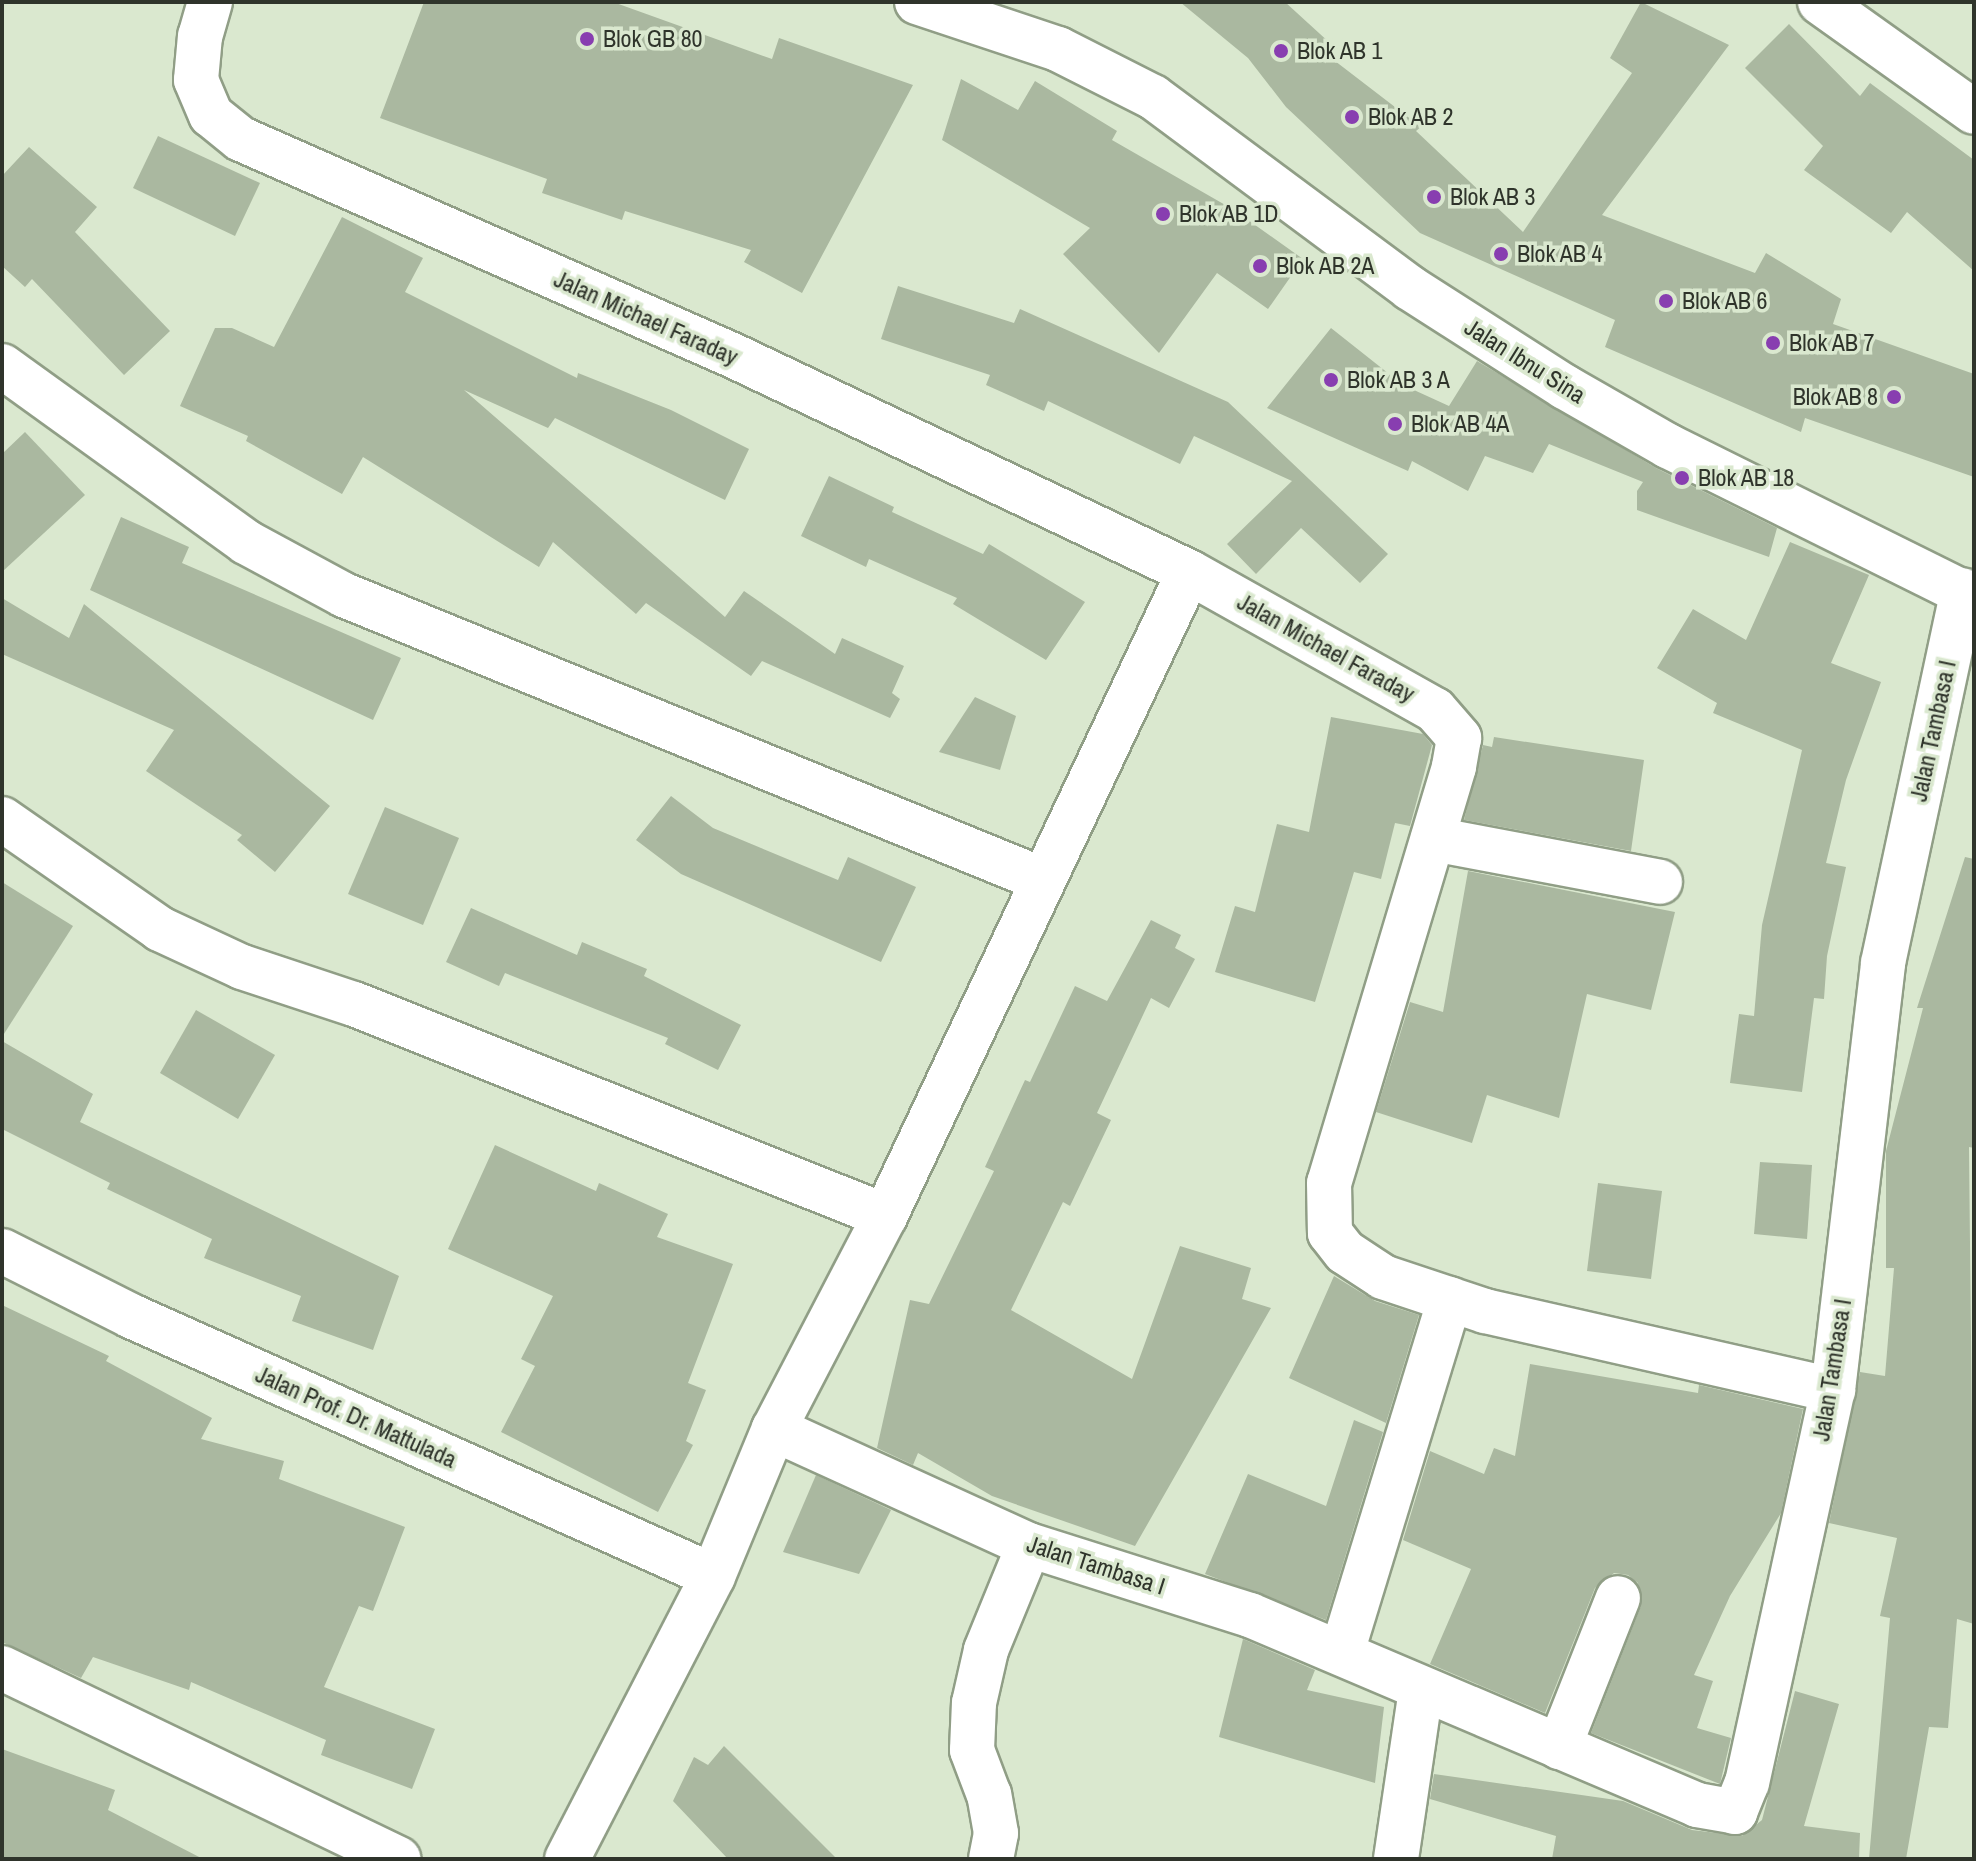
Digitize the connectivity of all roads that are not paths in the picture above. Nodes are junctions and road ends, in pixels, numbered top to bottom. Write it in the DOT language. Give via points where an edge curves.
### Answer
graph roads {
  1 [pos="210,2"];
  2 [pos="917,2"];
  3 [pos="1820,2"];
  4 [pos="1974,112"];
  5 [pos="2,366"];
  6 [pos="1189,572"];
  7 [pos="1968,594"];
  8 [pos="2,819"];
  9 [pos="1433,839"];
  10 [pos="1043,880"];
  11 [pos="1660,882"];
  12 [pos="885,1216"];
  13 [pos="2,1251"];
  14 [pos="1450,1299"];
  15 [pos="1833,1390"];
  16 [pos="774,1429"];
  17 [pos="1029,1545"];
  18 [pos="713,1576"];
  19 [pos="1618,1598"];
  20 [pos="1342,1652"];
  21 [pos="2,1668"];
  22 [pos="1421,1690"];
  23 [pos="1559,1747"];
  24 [pos="398,1859"];
  25 [pos="567,1859"];
  26 [pos="991,1859"];
  27 [pos="1396,1859"];
  1 -- 6 [label="street, Jalan Michael Faraday" via="196,80 211,115 241,139 732,355"];
  2 -- 7 [label="street, Jalan Ibnu Sina" via="1058,49 1153,97 1410,288 1565,387 1668,446"];
  3 -- 4 [label="street"];
  5 -- 10 [label="street" via="246,542 344,595"];
  6 -- 9 [label="street, Jalan Michael Faraday" via="1435,710 1459,738"];
  6 -- 10 [label="street"];
  7 -- 15 [label="street, Jalan Tambasa I" via="1883,963"];
  8 -- 12 [label="street" via="160,929 242,967 354,1004"];
  9 -- 11 [label="street"];
  9 -- 14 [label="street, Jalan Michael Faraday" via="1329,1183 1325,1214 1330,1233 1345,1252 1383,1277"];
  10 -- 12 [label="street"];
  12 -- 16 [label="street"];
  13 -- 18 [label="street, Jalan Prof. Dr. Mattulada" via="131,1316"];
  14 -- 15 [label="street, Jalan Michael Faraday"];
  14 -- 20 [label="street"];
  15 -- 23 [label="street, Jalan Tambasa I" via="1747,1783 1735,1812 1697,1805"];
  16 -- 17 [label="street, Jalan Tambasa I"];
  16 -- 18 [label="street"];
  17 -- 20 [label="street, Jalan Tambasa I" via="1250,1615"];
  17 -- 26 [label="street" via="986,1650 974,1703 972,1750 996,1833"];
  18 -- 25 [label="street"];
  19 -- 23 [label="street"];
  20 -- 22 [label="street, Jalan Tambasa I"];
  21 -- 24 [label="street"];
  22 -- 23 [label="street, Jalan Tambasa I"];
  22 -- 27 [label="street"];
}
